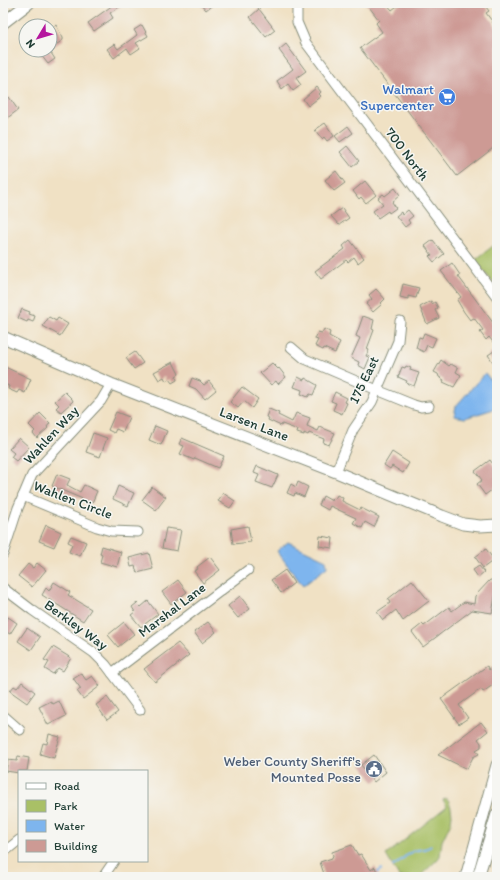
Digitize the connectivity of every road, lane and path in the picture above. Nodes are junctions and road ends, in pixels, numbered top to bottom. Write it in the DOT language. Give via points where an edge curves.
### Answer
graph roads {
  1 [pos="297,3"];
  2 [pos="24,4"];
  3 [pos="3,23"];
  4 [pos="497,297"];
  5 [pos="400,321"];
  6 [pos="3,337"];
  7 [pos="291,347"];
  8 [pos="111,384"];
  9 [pos="377,390"];
  10 [pos="429,406"];
  11 [pos="336,472"];
  12 [pos="23,496"];
  13 [pos="497,525"];
  14 [pos="138,532"];
  15 [pos="3,554"];
  16 [pos="248,570"];
  17 [pos="3,588"];
  18 [pos="112,673"];
  19 [pos="140,710"];
  20 [pos="3,715"];
  21 [pos="20,730"];
  22 [pos="497,765"];
  23 [pos="497,814"];
  24 [pos="18,841"];
  25 [pos="3,853"];
  26 [pos="112,862"];
  27 [pos="103,877"];
  28 [pos="466,877"];
  29 [pos="478,877"];
  1 -- 4 [label="street, 700 North" via="297,22 306,43"];
  2 -- 3 [label="main road"];
  5 -- 9 [label="street, 175 East" via="398,341"];
  6 -- 8 [label="main road, Larsen Lane"];
  7 -- 9 [label="street" via="305,359"];
  8 -- 11 [label="main road, Larsen Lane"];
  8 -- 12 [label="street, Wahlen Way" via="100,401 32,475"];
  9 -- 10 [label="street" via="414,405"];
  9 -- 11 [label="street, 175 East" via="355,426"];
  11 -- 13 [label="main road, Larsen Lane" via="463,524"];
  12 -- 14 [label="street, Wahlen Circle" via="97,527 111,531"];
  12 -- 15 [label="street, Wahlen Way"];
  16 -- 18 [label="street, Marshal Lane"];
  17 -- 18 [label="street, Berkley Way" via="94,653"];
  18 -- 19 [label="street, Berkley Way"];
  20 -- 21 [label="street"];
  22 -- 28 [label="main road"];
  23 -- 29 [label="main road"];
  24 -- 25 [label="street"];
  26 -- 27 [label="street"];
}
